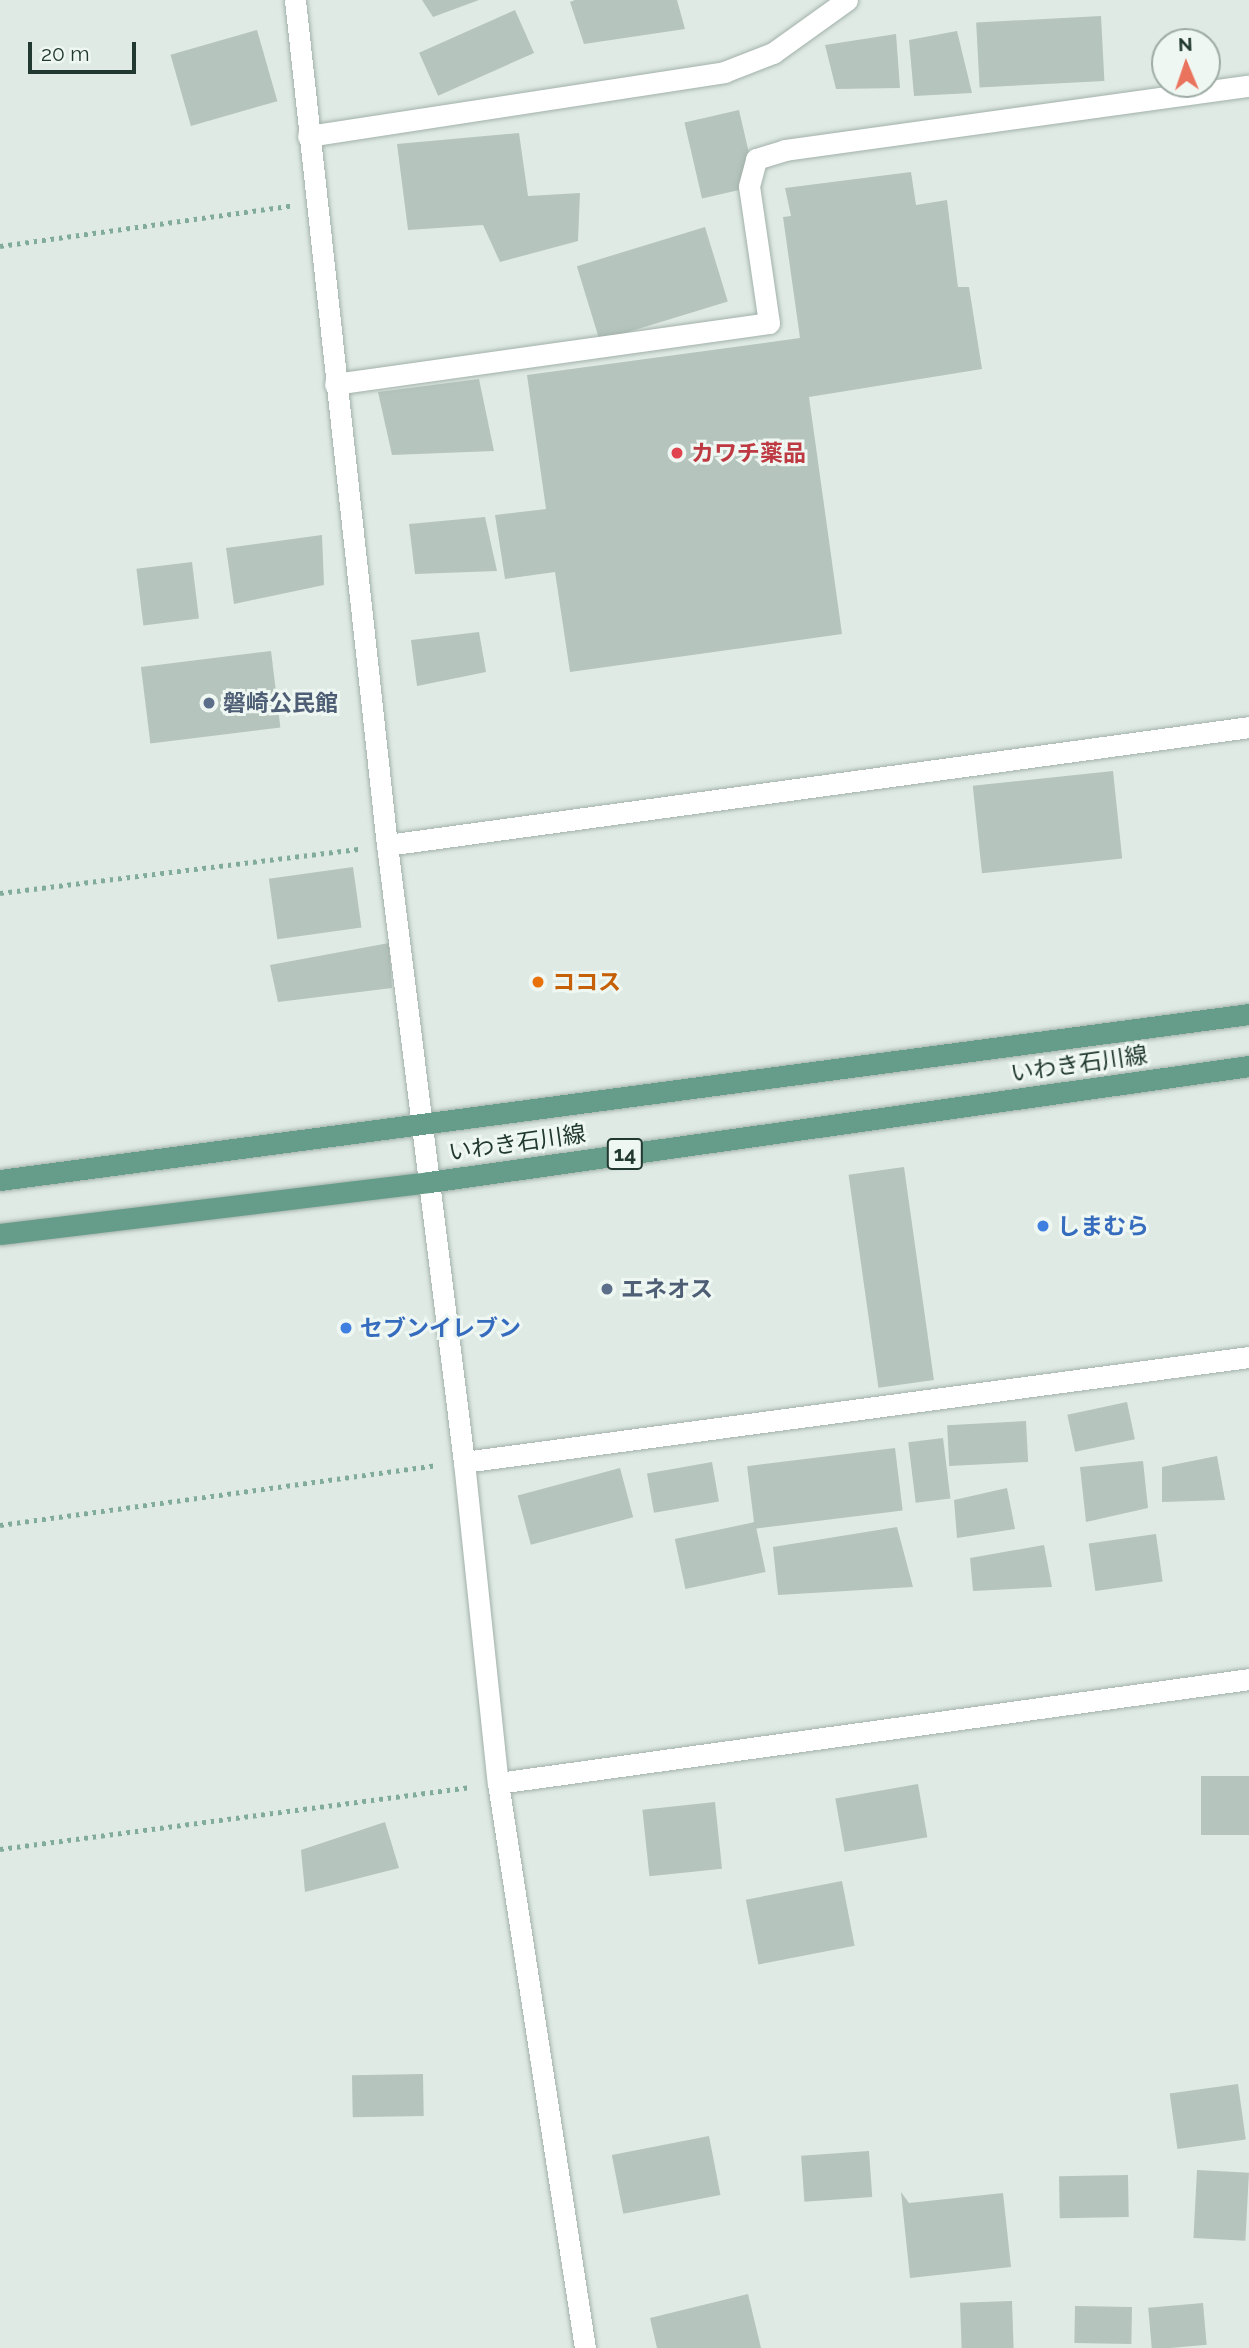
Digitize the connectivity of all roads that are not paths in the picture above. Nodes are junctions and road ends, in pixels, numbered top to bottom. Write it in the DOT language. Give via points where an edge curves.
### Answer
graph roads {
  1 [pos="295,0"];
  2 [pos="847,0"];
  3 [pos="1249,86"];
  4 [pos="308,136"];
  5 [pos="335,384"];
  6 [pos="1249,727"];
  7 [pos="387,845"];
  8 [pos="1249,1014"];
  9 [pos="1249,1066"];
  10 [pos="422,1124"];
  11 [pos="0,1180"];
  12 [pos="429,1182"];
  13 [pos="0,1234"];
  14 [pos="1249,1357"];
  15 [pos="464,1462"];
  16 [pos="1249,1679"];
  17 [pos="498,1783"];
  18 [pos="585,2348"];
  1 -- 4 [label="street"];
  2 -- 4 [label="street" via="773,53 724,72"];
  3 -- 5 [label="street" via="785,150 756,159 750,186 769,323"];
  4 -- 5 [label="street"];
  5 -- 7 [label="street"];
  6 -- 7 [label="street"];
  7 -- 10 [label="street"];
  8 -- 10 [label="main road, いわき石川線"];
  9 -- 12 [label="main road, いわき石川線 / 14"];
  10 -- 11 [label="main road, いわき石川線"];
  10 -- 12 [label="street"];
  12 -- 13 [label="main road, いわき石川線 / 14"];
  12 -- 15 [label="street"];
  14 -- 15 [label="street"];
  15 -- 17 [label="street"];
  16 -- 17 [label="street"];
  17 -- 18 [label="street"];
}
